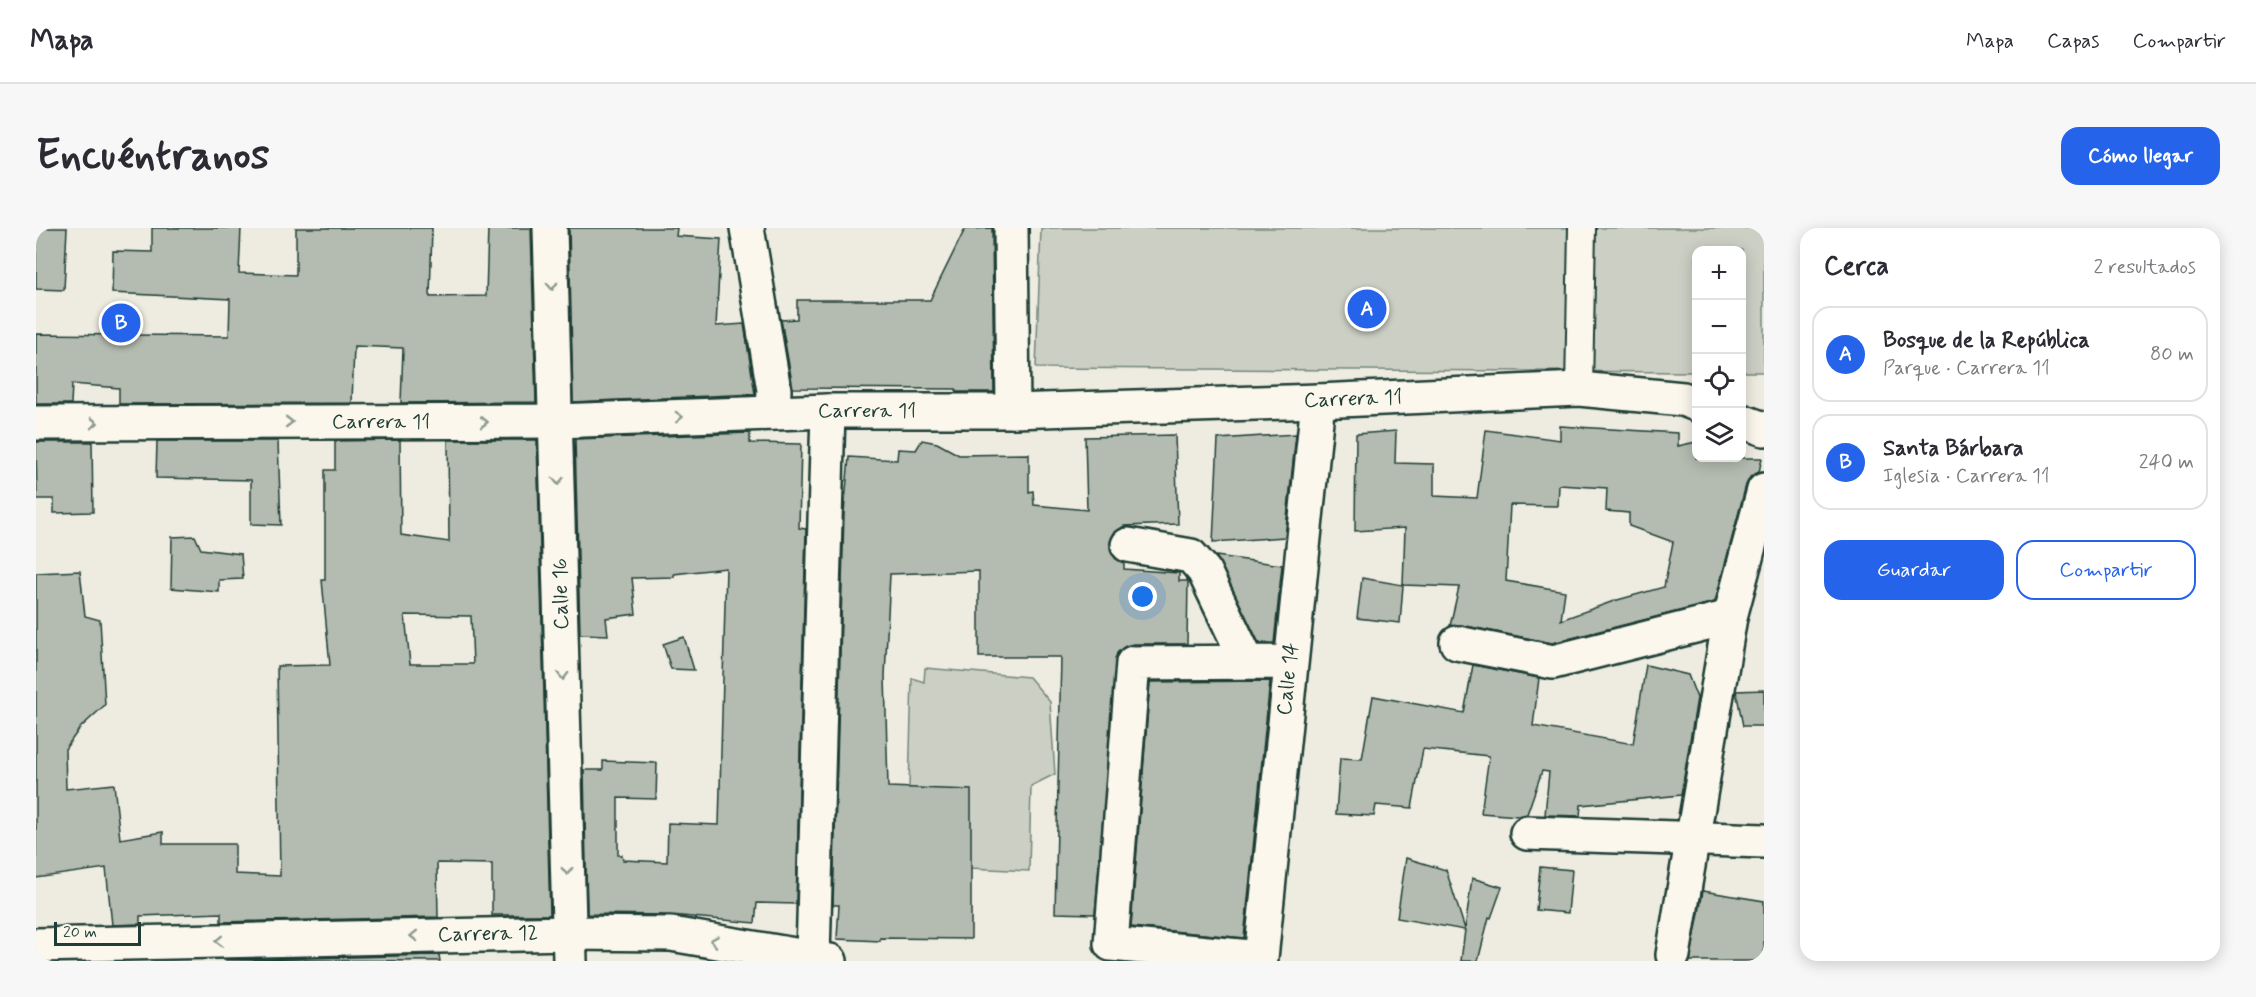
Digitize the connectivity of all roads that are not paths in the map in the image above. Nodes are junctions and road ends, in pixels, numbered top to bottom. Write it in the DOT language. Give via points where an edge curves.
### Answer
graph roads {
  1 [pos="550,228"];
  2 [pos="747,228"];
  3 [pos="1011,228"];
  4 [pos="1582,228"];
  5 [pos="1579,389"];
  6 [pos="1318,401"];
  7 [pos="1692,402"];
  8 [pos="828,411"];
  9 [pos="1013,411"];
  10 [pos="773,413"];
  11 [pos="557,422"];
  12 [pos="1746,422"];
  13 [pos="36,423"];
  14 [pos="1764,429"];
  15 [pos="1764,490"];
  16 [pos="1128,544"];
  17 [pos="1730,617"];
  18 [pos="1457,642"];
  19 [pos="1247,661"];
  20 [pos="1289,662"];
  21 [pos="1527,834"];
  22 [pos="1694,837"];
  23 [pos="1764,841"];
  24 [pos="36,945"];
  25 [pos="569,947"];
  26 [pos="1673,955"];
  27 [pos="821,959"];
  1 -- 11 [label="street, Calle 16, one-way"];
  2 -- 10 [label="street" via="774,390"];
  3 -- 9 [label="street"];
  4 -- 5 [label="street"];
  5 -- 6 [label="street, Carrera 11"];
  5 -- 7 [label="street, Carrera 11"];
  6 -- 9 [label="street, Carrera 11"];
  6 -- 20 [label="street, Calle 14"];
  8 -- 9 [label="street, Carrera 11"];
  8 -- 10 [label="street, Carrera 11"];
  8 -- 27 [label="street"];
  11 -- 10 [label="street, Carrera 11, one-way"];
  13 -- 11 [label="street, Carrera 11, one-way"];
  11 -- 25 [label="street, Calle 16, one-way"];
  12 -- 14 [label="street"];
  15 -- 17 [label="street"];
  16 -- 19 [label="street" via="1191,556 1204,572"];
  17 -- 18 [label="street" via="1553,662"];
  17 -- 22 [label="street"];
  19 -- 20 [label="street"];
  19 -- 20 [label="street, Calle 14" via="1133,663 1111,944 1261,958"];
  21 -- 22 [label="street"];
  22 -- 23 [label="street"];
  22 -- 26 [label="street"];
  25 -- 24 [label="street, Carrera 12, one-way"];
  27 -- 25 [label="street, Carrera 12, one-way" via="671,934"];
}
